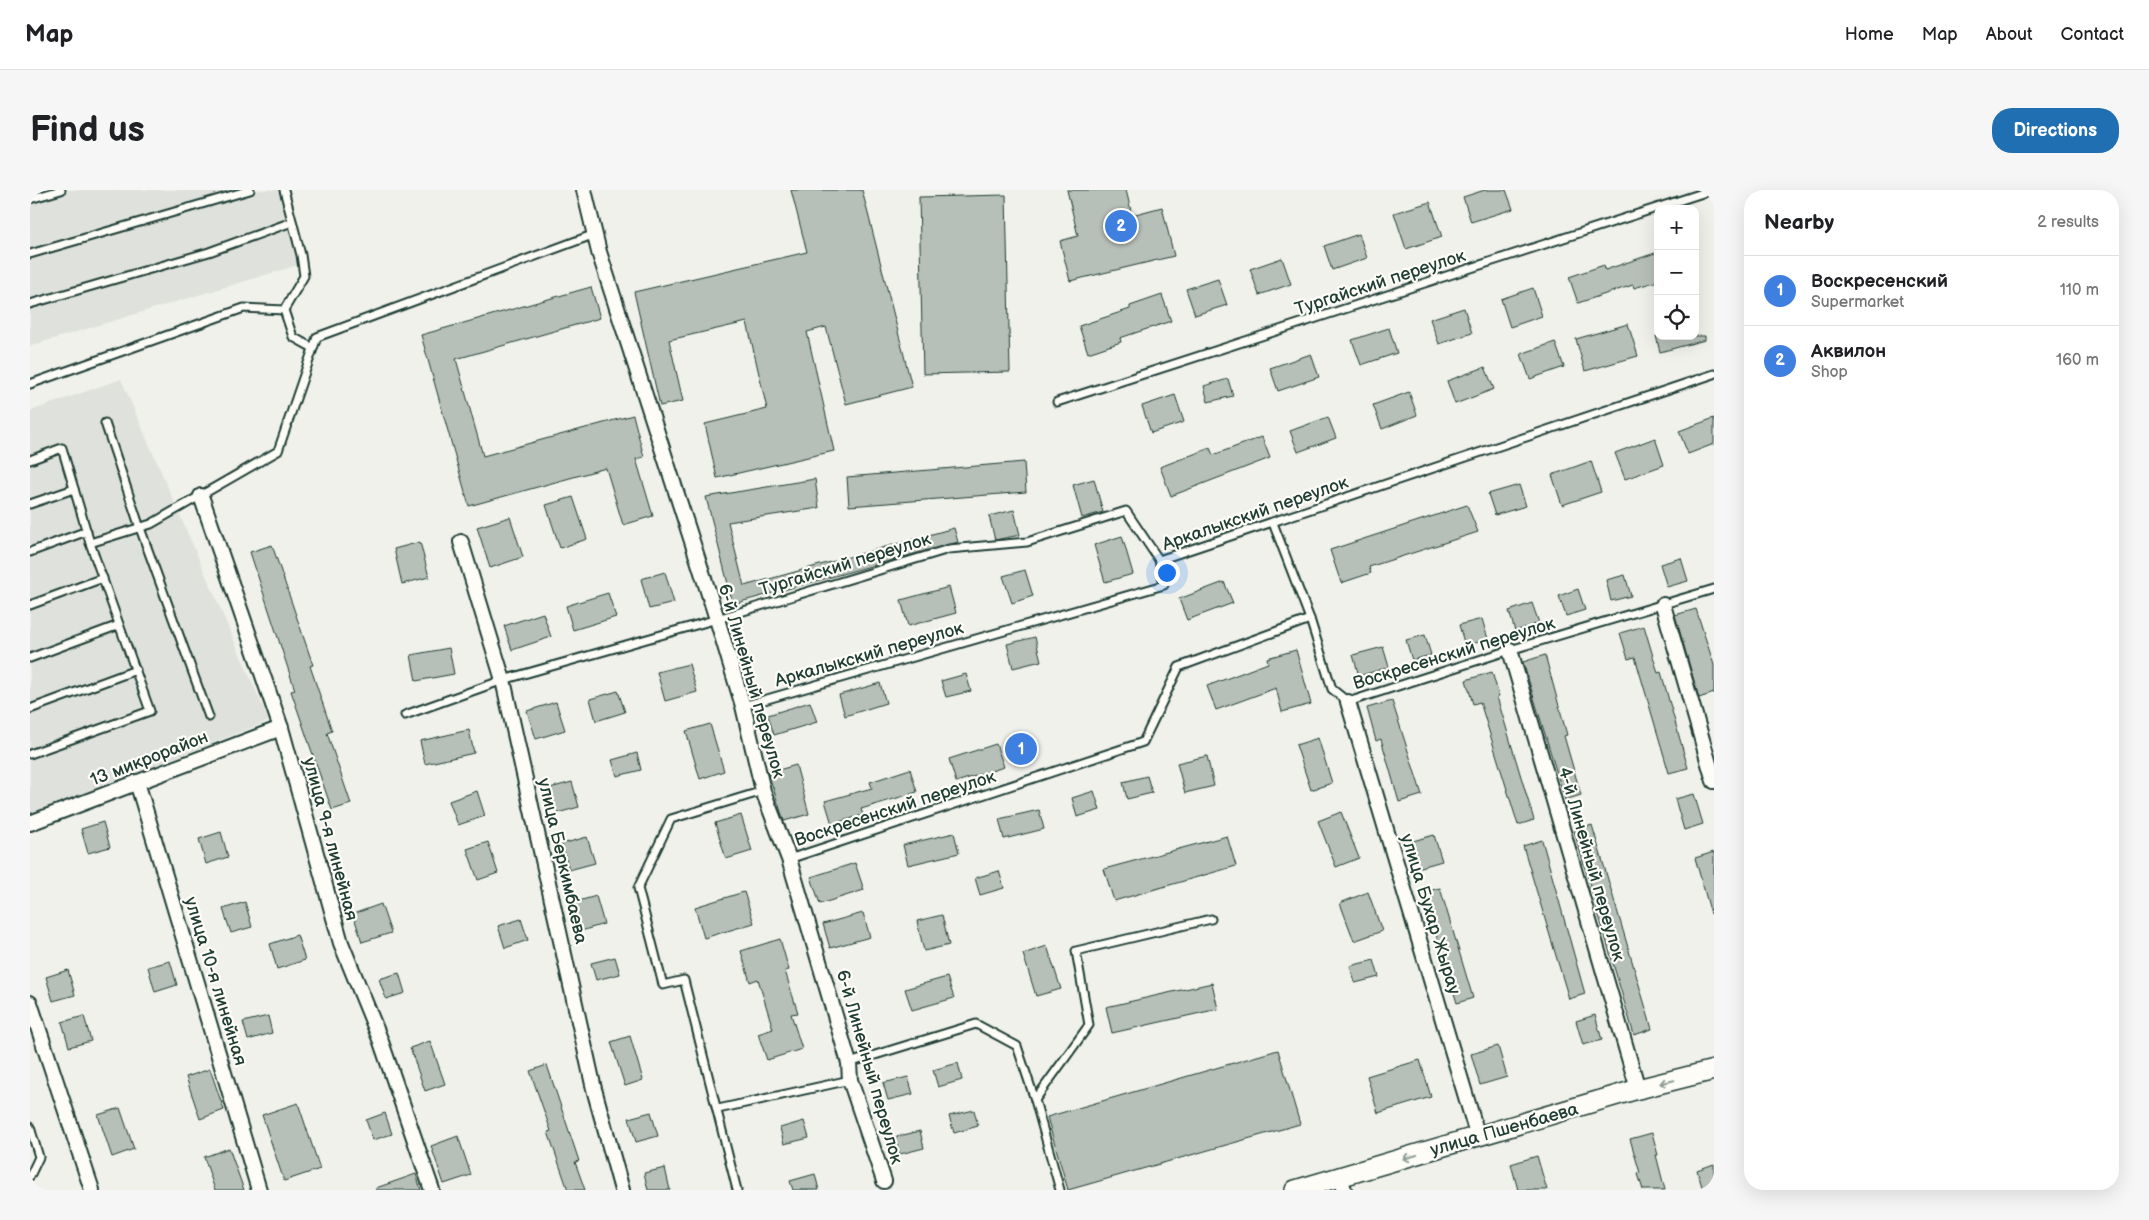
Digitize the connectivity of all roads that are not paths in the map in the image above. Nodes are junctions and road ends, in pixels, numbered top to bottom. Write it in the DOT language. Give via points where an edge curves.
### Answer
graph roads {
  1 [pos="60,190"];
  2 [pos="250,190"];
  3 [pos="284,190"];
  4 [pos="584,190"];
  5 [pos="1712,190"];
  6 [pos="30,199"];
  7 [pos="292,222"];
  8 [pos="595,234"];
  9 [pos="30,254"];
  10 [pos="30,304"];
  11 [pos="284,310"];
  12 [pos="314,348"];
  13 [pos="1714,374"];
  14 [pos="30,384"];
  15 [pos="1057,402"];
  16 [pos="105,424"];
  17 [pos="30,460"];
  18 [pos="74,489"];
  19 [pos="201,496"];
  20 [pos="30,504"];
  21 [pos="1273,523"];
  22 [pos="140,528"];
  23 [pos="87,531"];
  24 [pos="461,542"];
  25 [pos="90,543"];
  26 [pos="30,552"];
  27 [pos="1159,560"];
  28 [pos="103,578"];
  29 [pos="1714,589"];
  30 [pos="30,605"];
  31 [pos="1662,605"];
  32 [pos="1310,618"];
  33 [pos="717,619"];
  34 [pos="120,625"];
  35 [pos="1510,650"];
  36 [pos="30,658"];
  37 [pos="136,670"];
  38 [pos="503,680"];
  39 [pos="1348,702"];
  40 [pos="743,706"];
  41 [pos="30,709"];
  42 [pos="404,715"];
  43 [pos="209,717"];
  44 [pos="281,728"];
  45 [pos="30,754"];
  46 [pos="1714,781"];
  47 [pos="137,782"];
  48 [pos="763,791"];
  49 [pos="30,823"];
  50 [pos="789,859"];
  51 [pos="1211,919"];
  52 [pos="30,1003"];
  53 [pos="849,1064"];
  54 [pos="1714,1070"];
  55 [pos="850,1080"];
  56 [pos="1638,1089"];
  57 [pos="1035,1100"];
  58 [pos="718,1110"];
  59 [pos="30,1127"];
  60 [pos="1478,1138"];
  61 [pos="30,1176"];
  62 [pos="884,1181"];
  63 [pos="1342,1183"];
  64 [pos="92,1190"];
  65 [pos="259,1190"];
  66 [pos="432,1190"];
  67 [pos="622,1190"];
  68 [pos="737,1190"];
  69 [pos="1060,1190"];
  70 [pos="1295,1190"];
  1 -- 6 [label="lane"];
  2 -- 9 [label="lane"];
  3 -- 7 [label="lane"];
  4 -- 8 [label="street, 6-й Линейный переулок"];
  5 -- 15 [label="lane, Тургайский переулок"];
  7 -- 10 [label="lane" via="209,252"];
  7 -- 11 [label="lane" via="304,276"];
  8 -- 12 [label="lane" via="317,337"];
  8 -- 33 [label="street, 6-й Линейный переулок"];
  11 -- 12 [label="lane" via="293,337"];
  11 -- 14 [label="lane" via="244,308"];
  12 -- 19 [label="lane" via="278,451"];
  13 -- 21 [label="lane, Аркалыкский переулок"];
  16 -- 22 [label="lane"];
  17 -- 18 [label="lane" via="62,448"];
  18 -- 20 [label="lane"];
  18 -- 23 [label="lane"];
  19 -- 22 [label="lane"];
  19 -- 44 [label="street, улица 9-я линейная"];
  21 -- 27 [label="lane, Аркалыкский переулок"];
  21 -- 32 [label="lane"];
  22 -- 25 [label="lane"];
  22 -- 43 [label="lane"];
  23 -- 25 [label="lane"];
  23 -- 26 [label="lane"];
  24 -- 38 [label="street, улица Беркимбаева"];
  25 -- 28 [label="lane"];
  27 -- 33 [label="lane, Тургайский переулок" via="1126,511 1027,542 948,549"];
  27 -- 40 [label="lane, Аркалыкский переулок" via="1164,585"];
  28 -- 30 [label="lane"];
  28 -- 34 [label="lane"];
  29 -- 31 [label="lane, Воскресенский переулок"];
  31 -- 35 [label="lane, Воскресенский переулок"];
  31 -- 46 [label="street"];
  32 -- 39 [label="lane, Воскресенский переулок" via="1332,689"];
  32 -- 50 [label="lane, Воскресенский переулок" via="1179,667 1143,742"];
  33 -- 38 [label="lane, Тургайский переулок"];
  33 -- 40 [label="street, 6-й Линейный переулок"];
  34 -- 36 [label="lane"];
  34 -- 37 [label="lane"];
  35 -- 39 [label="lane, Воскресенский переулок"];
  35 -- 56 [label="street, 4-й Линейный переулок"];
  37 -- 41 [label="lane"];
  37 -- 45 [label="lane" via="150,711"];
  38 -- 42 [label="lane, Тургайский переулок"];
  38 -- 67 [label="street, улица Беркимбаева" via="594,1089"];
  39 -- 60 [label="street, улица Бухар Жырау"];
  40 -- 48 [label="street, 6-й Линейный переулок"];
  44 -- 47 [label="street, 13 микрорайон"];
  44 -- 66 [label="street, улица 9-я линейная" via="341,943 386,1056"];
  47 -- 49 [label="street, 13 микрорайон"];
  47 -- 65 [label="street, улица 10-я линейная"];
  48 -- 50 [label="street, 6-й Линейный переулок"];
  48 -- 58 [label="lane" via="671,819 638,888 663,985 684,980"];
  50 -- 53 [label="street, 6-й Линейный переулок"];
  51 -- 57 [label="lane" via="1076,951 1088,1025"];
  52 -- 64 [label="street"];
  53 -- 55 [label="street, 6-й Линейный переулок"];
  53 -- 57 [label="lane" via="976,1024 1017,1046"];
  54 -- 56 [label="street, улица Пшенбаева, one-way"];
  55 -- 58 [label="lane"];
  55 -- 62 [label="street, 6-й Линейный переулок"];
  56 -- 60 [label="street, улица Пшенбаева"];
  57 -- 69 [label="lane"];
  58 -- 68 [label="lane"];
  59 -- 61 [label="lane" via="39,1157"];
  60 -- 63 [label="street, улица Пшенбаева, one-way"];
  63 -- 70 [label="street, улица Пшенбаева"];
}
